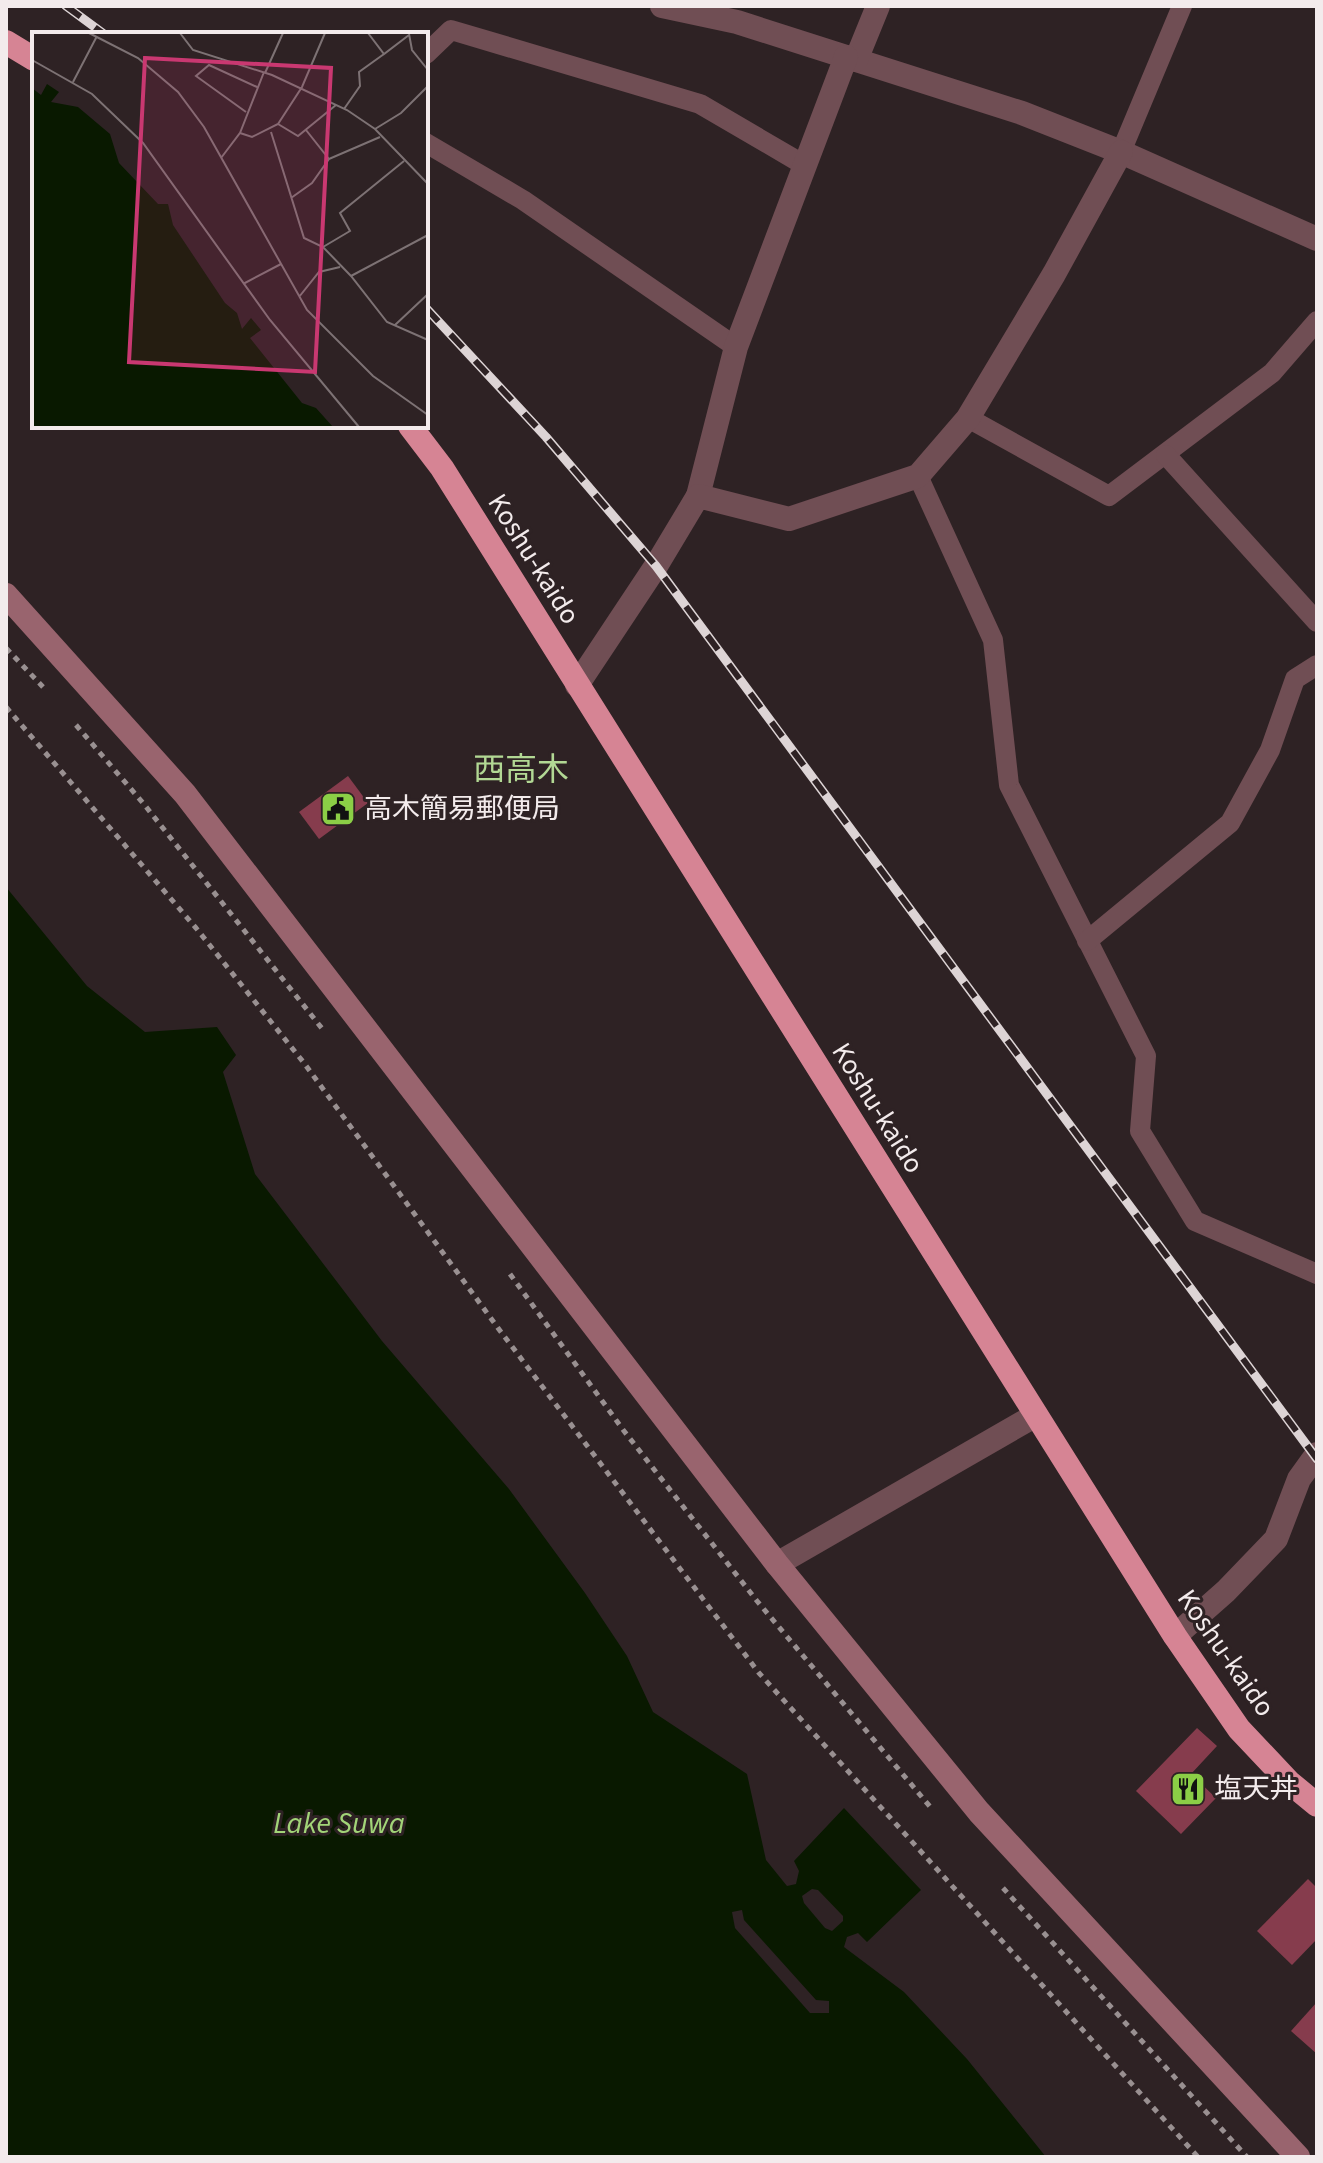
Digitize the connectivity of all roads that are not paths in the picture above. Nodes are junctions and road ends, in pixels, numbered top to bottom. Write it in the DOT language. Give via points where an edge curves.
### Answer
graph roads {
  1 [pos="662,6"];
  2 [pos="878,6"];
  3 [pos="1182,6"];
  4 [pos="6,42"];
  5 [pos="428,52"];
  6 [pos="32,58"];
  7 [pos="851,58"];
  8 [pos="428,144"];
  9 [pos="1121,152"];
  10 [pos="806,166"];
  11 [pos="1317,239"];
  12 [pos="1317,321"];
  13 [pos="736,347"];
  14 [pos="968,418"];
  15 [pos="412,428"];
  16 [pos="1166,455"];
  17 [pos="918,476"];
  18 [pos="698,496"];
  19 [pos="6,595"];
  20 [pos="1317,622"];
  21 [pos="1317,665"];
  22 [pos="577,685"];
  23 [pos="1087,941"];
  24 [pos="1317,1274"];
  25 [pos="1036,1415"];
  26 [pos="1317,1454"];
  27 [pos="777,1564"];
  28 [pos="1175,1636"];
  29 [pos="1317,1805"];
  30 [pos="1298,2157"];
  1 -- 7 [label="street" via="737,22"];
  2 -- 7 [label="street"];
  3 -- 9 [label="lane"];
  4 -- 6 [label="highway"];
  5 -- 10 [label="lane" via="451,30 700,104"];
  7 -- 9 [label="street" via="1022,113"];
  7 -- 10 [label="street"];
  8 -- 13 [label="lane" via="523,200"];
  9 -- 11 [label="street"];
  9 -- 14 [label="street"];
  10 -- 13 [label="street"];
  12 -- 16 [label="lane" via="1272,373"];
  13 -- 18 [label="street"];
  14 -- 16 [label="lane" via="1109,496"];
  14 -- 17 [label="street"];
  15 -- 22 [label="highway, Koshu-kaido"];
  16 -- 20 [label="lane"];
  17 -- 18 [label="street" via="789,519"];
  17 -- 23 [label="lane" via="993,640 1009,785"];
  18 -- 22 [label="street"];
  19 -- 27 [label="street" via="185,794"];
  21 -- 23 [label="lane" via="1295,679 1270,750 1230,823"];
  22 -- 25 [label="highway, Koshu-kaido"];
  23 -- 24 [label="lane" via="1146,1056 1140,1131 1195,1221"];
  25 -- 27 [label="street"];
  25 -- 28 [label="highway, Koshu-kaido"];
  26 -- 28 [label="street" via="1299,1479 1276,1539"];
  27 -- 30 [label="street" via="979,1812"];
  28 -- 29 [label="highway, Koshu-kaido" via="1239,1729"];
}
